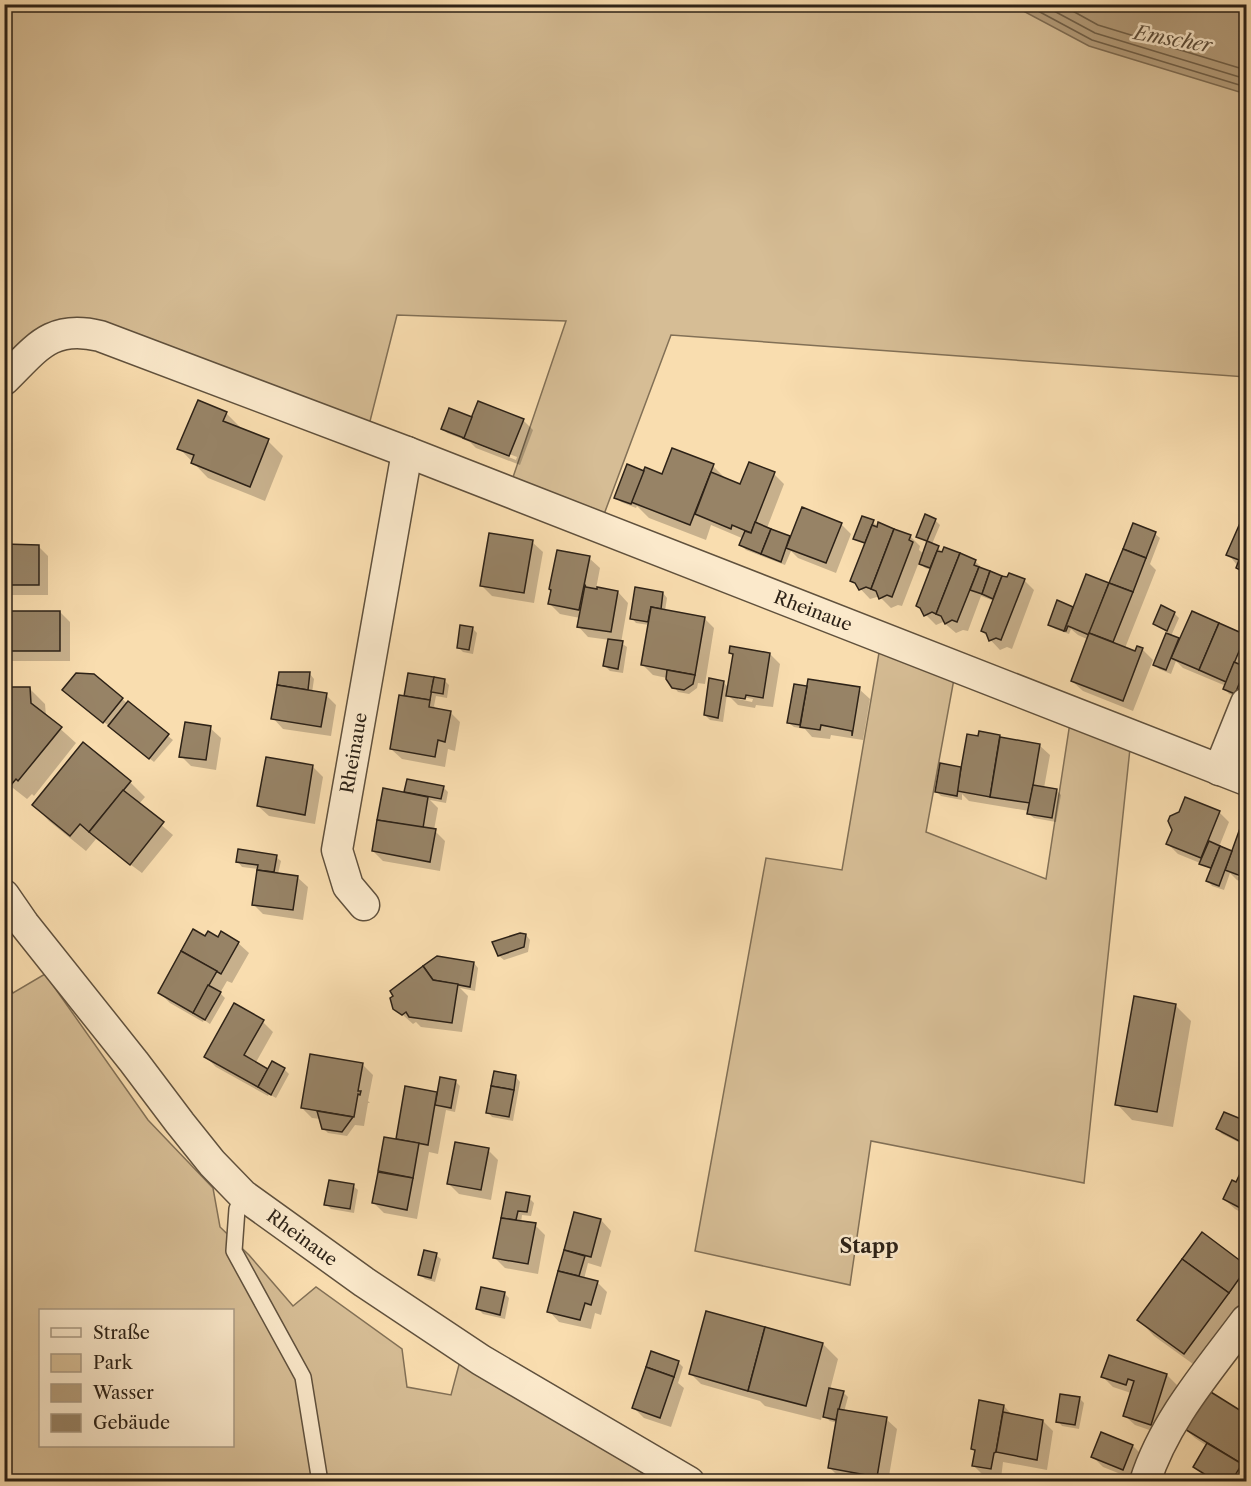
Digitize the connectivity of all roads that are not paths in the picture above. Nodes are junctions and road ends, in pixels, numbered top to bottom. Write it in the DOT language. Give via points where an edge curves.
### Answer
graph roads {
  1 [pos="4,380"];
  2 [pos="407,452"];
  3 [pos="1246,703"];
  4 [pos="1219,770"];
  5 [pos="1246,780"];
  6 [pos="4,895"];
  7 [pos="364,905"];
  8 [pos="243,1195"];
  9 [pos="1246,1320"];
  10 [pos="320,1482"];
  11 [pos="689,1482"];
  12 [pos="1144,1482"];
  1 -- 2 [label="street, Rheinaue" via="43,342 63,333 83,332"];
  2 -- 4 [label="street, Rheinaue"];
  2 -- 7 [label="street, Rheinaue" via="337,850 348,886"];
  3 -- 4 [label="street"];
  4 -- 5 [label="street, Rheinaue"];
  6 -- 8 [label="street, Rheinaue" via="180,1123"];
  8 -- 10 [label="lane" via="237,1209 234,1251 303,1377"];
  8 -- 11 [label="street, Rheinaue" via="481,1360"];
  9 -- 12 [label="street" via="1192,1393"];
}
